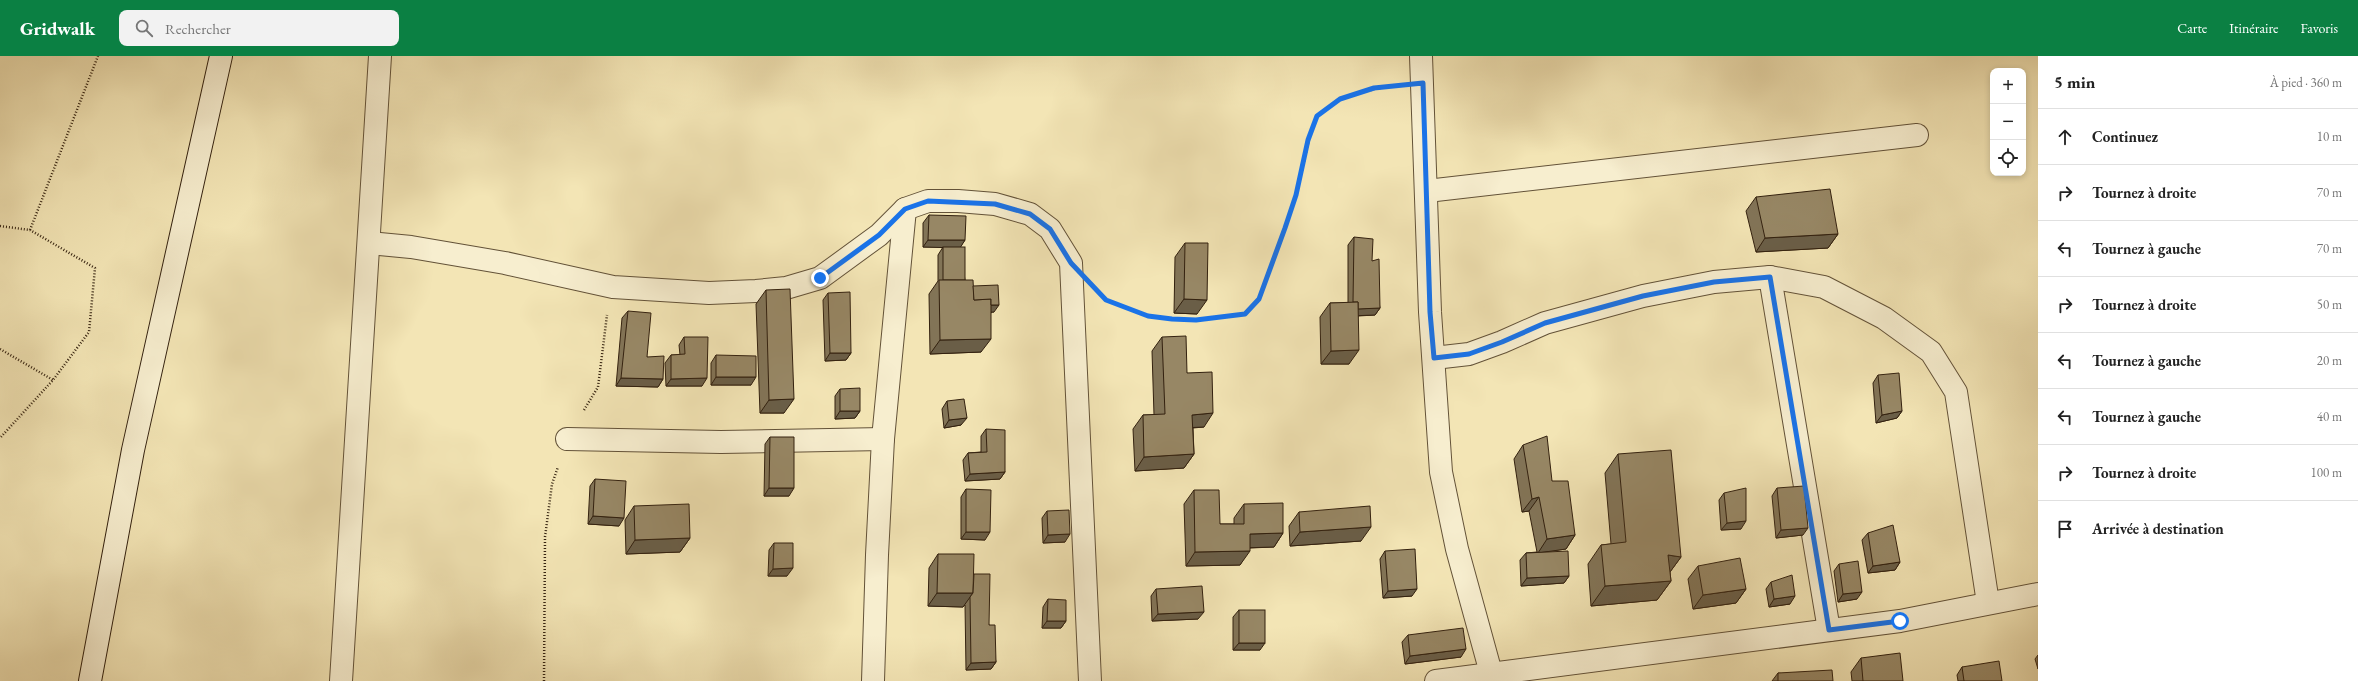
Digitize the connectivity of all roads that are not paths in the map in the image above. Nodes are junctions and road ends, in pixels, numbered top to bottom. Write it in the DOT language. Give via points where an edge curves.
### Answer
graph roads {
  1 [pos="221,56"];
  2 [pos="380,56"];
  3 [pos="1421,56"];
  4 [pos="1917,136"];
  5 [pos="1426,191"];
  6 [pos="905,209"];
  7 [pos="369,243"];
  8 [pos="1770,277"];
  9 [pos="1434,358"];
  10 [pos="567,439"];
  11 [pos="883,439"];
  12 [pos="2038,594"];
  13 [pos="1988,603"];
  14 [pos="1829,630"];
  15 [pos="1491,673"];
  16 [pos="1549,674"];
  17 [pos="90,681"];
  18 [pos="341,681"];
  19 [pos="873,681"];
  20 [pos="1090,681"];
  21 [pos="1436,681"];
  1 -- 17 [label="street" via="133,450"];
  2 -- 7 [label="street"];
  3 -- 5 [label="street"];
  4 -- 5 [label="street"];
  5 -- 9 [label="street"];
  6 -- 7 [label="street" via="879,235 820,278 786,288 709,293 613,288 505,263 411,247"];
  6 -- 11 [label="street"];
  6 -- 20 [label="street" via="928,201 958,201 995,204 1030,214 1050,229 1071,263"];
  7 -- 18 [label="street"];
  8 -- 9 [label="street" via="1714,282 1643,296 1545,323 1469,354"];
  8 -- 13 [label="street" via="1824,287 1884,318 1931,352 1956,392"];
  8 -- 14 [label="street"];
  9 -- 15 [label="street" via="1441,472 1456,549"];
  10 -- 11 [label="street" via="721,442"];
  11 -- 19 [label="street"];
  12 -- 13 [label="street"];
  13 -- 14 [label="street" via="1900,621"];
  14 -- 16 [label="street"];
  15 -- 16 [label="street"];
  15 -- 21 [label="street"];
}
